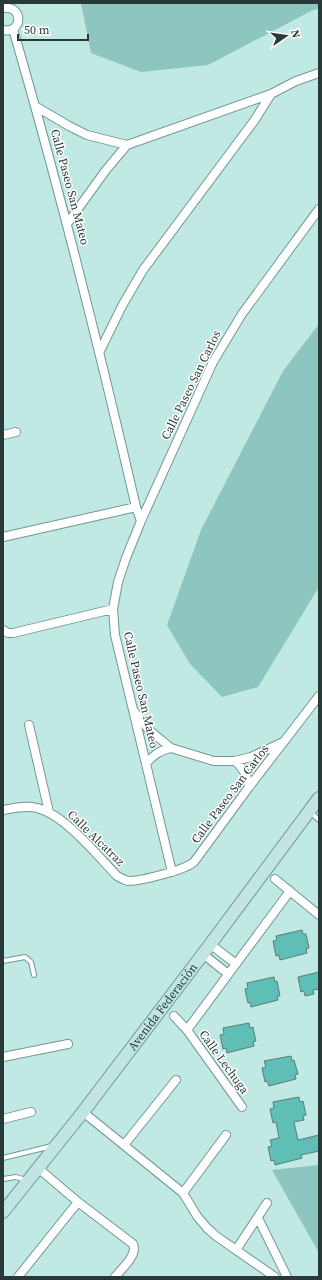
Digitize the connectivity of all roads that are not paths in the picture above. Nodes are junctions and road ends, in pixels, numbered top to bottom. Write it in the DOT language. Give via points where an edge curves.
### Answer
graph roads {
  1 [pos="15,7"];
  2 [pos="3,8"];
  3 [pos="13,29"];
  4 [pos="3,30"];
  5 [pos="319,73"];
  6 [pos="270,94"];
  7 [pos="36,106"];
  8 [pos="127,145"];
  9 [pos="319,209"];
  10 [pos="67,224"];
  11 [pos="100,351"];
  12 [pos="16,432"];
  13 [pos="3,435"];
  14 [pos="136,507"];
  15 [pos="141,521"];
  16 [pos="3,537"];
  17 [pos="113,609"];
  18 [pos="3,630"];
  19 [pos="319,696"];
  20 [pos="132,708"];
  21 [pos="29,725"];
  22 [pos="285,741"];
  23 [pos="171,748"];
  24 [pos="235,761"];
  25 [pos="146,764"];
  26 [pos="249,787"];
  27 [pos="319,798"];
  28 [pos="3,810"];
  29 [pos="309,811"];
  30 [pos="49,812"];
  31 [pos="319,820"];
  32 [pos="194,862"];
  33 [pos="172,872"];
  34 [pos="275,879"];
  35 [pos="290,891"];
  36 [pos="319,915"];
  37 [pos="210,944"];
  38 [pos="203,954"];
  39 [pos="3,961"];
  40 [pos="236,964"];
  41 [pos="228,974"];
  42 [pos="34,975"];
  43 [pos="174,1016"];
  44 [pos="187,1030"];
  45 [pos="68,1044"];
  46 [pos="3,1057"];
  47 [pos="176,1080"];
  48 [pos="242,1107"];
  49 [pos="31,1112"];
  50 [pos="83,1112"];
  51 [pos="3,1119"];
  52 [pos="226,1135"];
  53 [pos="56,1145"];
  54 [pos="124,1145"];
  55 [pos="3,1158"];
  56 [pos="38,1168"];
  57 [pos="3,1179"];
  58 [pos="28,1181"];
  59 [pos="183,1193"];
  60 [pos="78,1202"];
  61 [pos="267,1203"];
  62 [pos="3,1212"];
  63 [pos="258,1218"];
  64 [pos="236,1250"];
  65 [pos="18,1277"];
  66 [pos="115,1277"];
  67 [pos="275,1277"];
  68 [pos="287,1277"];
  1 -- 2 [label="street"];
  1 -- 3 [label="street" via="18,22"];
  3 -- 4 [label="street"];
  3 -- 7 [label="street, Calle Paseo San Mateo"];
  5 -- 6 [label="street"];
  6 -- 8 [label="street"];
  6 -- 11 [label="street" via="254,121 143,270"];
  7 -- 8 [label="street" via="87,135"];
  7 -- 10 [label="street, Calle Paseo San Mateo"];
  8 -- 10 [label="street"];
  9 -- 15 [label="street, Calle Paseo San Carlos" via="226,338"];
  10 -- 11 [label="street, Calle Paseo San Mateo"];
  11 -- 14 [label="street, Calle Paseo San Mateo"];
  12 -- 13 [label="street"];
  14 -- 15 [label="street, Calle Paseo San Mateo"];
  14 -- 16 [label="street"];
  15 -- 17 [label="street, Calle Paseo San Mateo" via="118,582"];
  17 -- 18 [label="street" via="13,633"];
  17 -- 20 [label="street, Calle Paseo San Mateo" via="115,635"];
  19 -- 22 [label="street, Calle Paseo San Carlos"];
  20 -- 23 [label="street, Calle Paseo San Carlos" via="149,730"];
  20 -- 25 [label="street, Calle Paseo San Mateo"];
  21 -- 30 [label="street"];
  22 -- 24 [label="street, Calle Paseo San Carlos" via="251,757"];
  22 -- 26 [label="street, Calle Paseo San Carlos"];
  23 -- 24 [label="street, Calle Paseo San Carlos" via="214,761"];
  23 -- 25 [label="street" via="160,750"];
  24 -- 26 [label="street" via="244,769"];
  25 -- 33 [label="street, Calle Paseo San Mateo"];
  26 -- 32 [label="street, Calle Paseo San Carlos"];
  27 -- 29 [label="main road, Avenida Federación"];
  28 -- 30 [label="street, Calle Alcatraz" via="18,807 37,808"];
  29 -- 31 [label="lane"];
  29 -- 37 [label="main road, Avenida Federación"];
  30 -- 33 [label="street, Calle Alcatraz" via="65,823 123,880"];
  32 -- 33 [label="street, Calle Alcatraz"];
  34 -- 35 [label="street"];
  35 -- 36 [label="street"];
  35 -- 40 [label="street, Calle Lechuga"];
  37 -- 38 [label="main road, Avenida Federación"];
  37 -- 40 [label="street"];
  38 -- 41 [label="street"];
  38 -- 50 [label="main road, Avenida Federación"];
  39 -- 42 [label="lane" via="25,957 31,962"];
  40 -- 41 [label="street, Calle Lechuga"];
  41 -- 44 [label="street, Calle Lechuga"];
  43 -- 44 [label="street, Calle Lechuga"];
  44 -- 48 [label="street, Calle Lechuga"];
  45 -- 46 [label="street"];
  47 -- 54 [label="street"];
  49 -- 51 [label="street"];
  50 -- 53 [label="main road, Avenida Federación"];
  50 -- 54 [label="street"];
  52 -- 59 [label="street"];
  53 -- 55 [label="lane"];
  53 -- 56 [label="main road, Avenida Federación"];
  54 -- 59 [label="street"];
  56 -- 58 [label="main road, Avenida Federación"];
  56 -- 60 [label="street"];
  57 -- 58 [label="lane" via="16,1177"];
  58 -- 62 [label="main road, Avenida Federación"];
  59 -- 64 [label="street" via="207,1228"];
  60 -- 65 [label="street"];
  60 -- 66 [label="street" via="134,1247 133,1254"];
  61 -- 63 [label="street"];
  63 -- 64 [label="street"];
  63 -- 68 [label="street"];
  64 -- 67 [label="street"];
}
